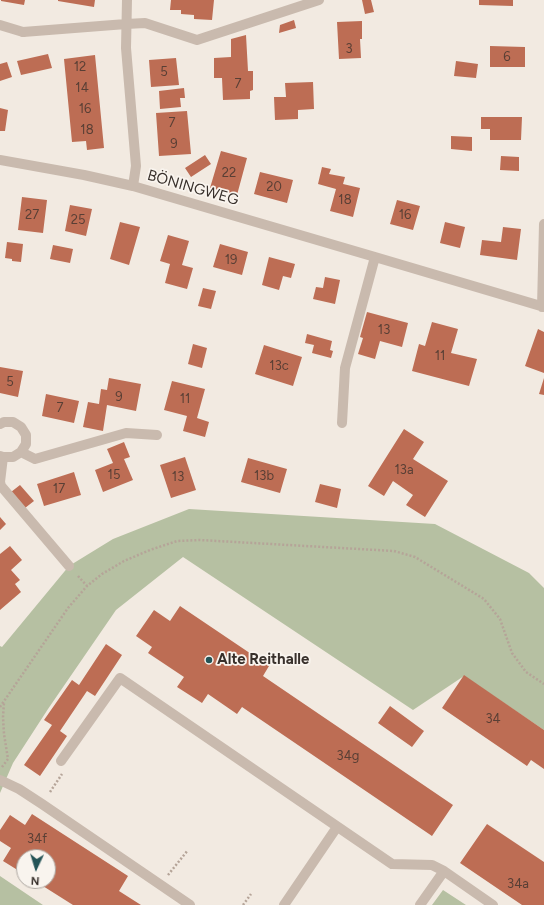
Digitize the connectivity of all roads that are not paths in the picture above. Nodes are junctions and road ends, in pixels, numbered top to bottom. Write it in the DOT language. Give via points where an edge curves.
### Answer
graph roads {
  1 [pos="127,0"];
  2 [pos="319,0"];
  3 [pos="126,24"];
  4 [pos="0,25"];
  5 [pos="0,160"];
  6 [pos="133,186"];
  7 [pos="544,224"];
  8 [pos="375,256"];
  9 [pos="543,307"];
  10 [pos="342,423"];
  11 [pos="0,424"];
  12 [pos="157,435"];
  13 [pos="21,452"];
  14 [pos="2,456"];
  15 [pos="69,566"];
  16 [pos="61,761"];
  17 [pos="0,780"];
  18 [pos="337,827"];
  19 [pos="444,871"];
  20 [pos="190,905"];
  21 [pos="284,905"];
  22 [pos="420,905"];
  23 [pos="492,905"];
  1 -- 3 [label="street"];
  2 -- 3 [label="street" via="197,40 145,24"];
  3 -- 4 [label="street" via="24,32"];
  3 -- 6 [label="street" via="136,166"];
  5 -- 6 [label="street, BÖNINGWEG"];
  6 -- 8 [label="street, BÖNINGWEG"];
  7 -- 9 [label="street"];
  8 -- 9 [label="street, BÖNINGWEG"];
  8 -- 10 [label="street" via="345,368"];
  11 -- 13 [label="street" via="13,422 21,427 26,435 26,444"];
  12 -- 13 [label="street" via="126,433 35,459"];
  13 -- 14 [label="street" via="13,457"];
  14 -- 15 [label="street" via="2,486"];
  16 -- 18 [label="street" via="120,678"];
  17 -- 20 [label="street" via="42,804"];
  18 -- 19 [label="street" via="392,864 432,865"];
  18 -- 21 [label="street"];
  19 -- 22 [label="street"];
  19 -- 23 [label="street"];
}
